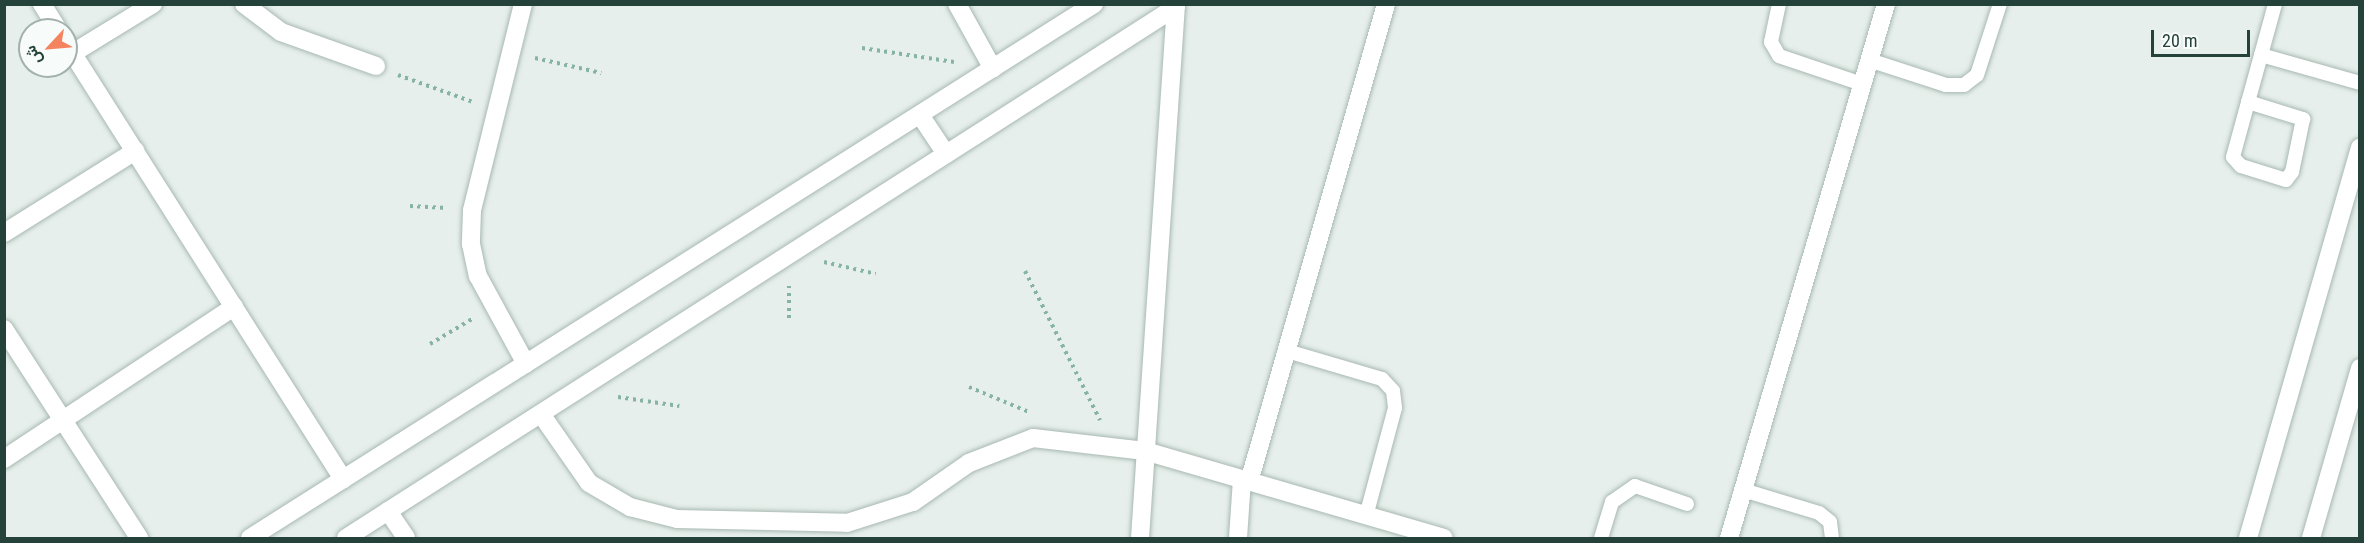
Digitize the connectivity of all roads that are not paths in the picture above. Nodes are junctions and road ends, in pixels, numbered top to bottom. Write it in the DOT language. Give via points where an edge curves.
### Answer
graph roads {
  1 [pos="42,4"];
  2 [pos="153,4"];
  3 [pos="244,4"];
  4 [pos="523,4"];
  5 [pos="957,4"];
  6 [pos="1094,4"];
  7 [pos="1386,4"];
  8 [pos="1779,4"];
  9 [pos="1886,4"];
  10 [pos="2000,4"];
  11 [pos="2275,4"];
  12 [pos="1176,6"];
  13 [pos="51,18"];
  14 [pos="78,43"];
  15 [pos="2261,55"];
  16 [pos="1869,60"];
  17 [pos="78,62"];
  18 [pos="376,66"];
  19 [pos="993,69"];
  20 [pos="2360,83"];
  21 [pos="1862,84"];
  22 [pos="2248,102"];
  23 [pos="920,115"];
  24 [pos="2360,148"];
  25 [pos="135,151"];
  26 [pos="946,154"];
  27 [pos="4,233"];
  28 [pos="234,308"];
  29 [pos="4,329"];
  30 [pos="1287,351"];
  31 [pos="526,364"];
  32 [pos="2360,368"];
  33 [pos="541,414"];
  34 [pos="63,420"];
  35 [pos="1145,451"];
  36 [pos="4,459"];
  37 [pos="344,480"];
  38 [pos="1245,481"];
  39 [pos="1743,490"];
  40 [pos="1687,504"];
  41 [pos="388,511"];
  42 [pos="1366,516"];
  43 [pos="139,538"];
  44 [pos="250,538"];
  45 [pos="346,538"];
  46 [pos="406,538"];
  47 [pos="1140,538"];
  48 [pos="1238,538"];
  49 [pos="1444,538"];
  50 [pos="1601,538"];
  51 [pos="1729,538"];
  52 [pos="1832,538"];
  53 [pos="2248,538"];
  54 [pos="2311,538"];
  1 -- 13 [label="street"];
  2 -- 14 [label="street"];
  3 -- 18 [label="street" via="281,32"];
  4 -- 31 [label="street" via="472,210 471,244 478,276"];
  5 -- 19 [label="street"];
  6 -- 19 [label="street"];
  7 -- 30 [label="street"];
  8 -- 21 [label="lane" via="1771,42 1779,56"];
  9 -- 16 [label="street"];
  10 -- 16 [label="lane" via="1977,75 1964,85 1946,85"];
  11 -- 15 [label="lane"];
  12 -- 26 [label="street"];
  12 -- 35 [label="street"];
  15 -- 20 [label="lane"];
  15 -- 22 [label="lane"];
  16 -- 21 [label="street"];
  17 -- 25 [label="street"];
  19 -- 23 [label="street"];
  21 -- 39 [label="street"];
  22 -- 22 [label="lane" via="2233,157 2236,162 2286,180 2292,172 2303,119"];
  23 -- 26 [label="street"];
  23 -- 31 [label="street"];
  24 -- 53 [label="street"];
  25 -- 27 [label="street"];
  25 -- 28 [label="street"];
  26 -- 33 [label="street"];
  28 -- 34 [label="street"];
  28 -- 37 [label="street"];
  29 -- 34 [label="street"];
  30 -- 38 [label="street"];
  30 -- 42 [label="lane" via="1382,379 1393,392 1395,408"];
  31 -- 37 [label="street"];
  32 -- 54 [label="street"];
  33 -- 35 [label="street" via="589,483 630,507 677,519 847,523 913,502 969,463 1033,438"];
  33 -- 41 [label="street"];
  34 -- 36 [label="street"];
  34 -- 43 [label="street"];
  35 -- 38 [label="street"];
  35 -- 47 [label="street"];
  37 -- 44 [label="street"];
  38 -- 42 [label="street"];
  38 -- 48 [label="street"];
  39 -- 51 [label="street"];
  39 -- 52 [label="lane" via="1819,513 1830,522"];
  40 -- 50 [label="lane" via="1635,486 1612,502"];
  41 -- 45 [label="street"];
  41 -- 46 [label="street"];
  42 -- 49 [label="street"];
}
